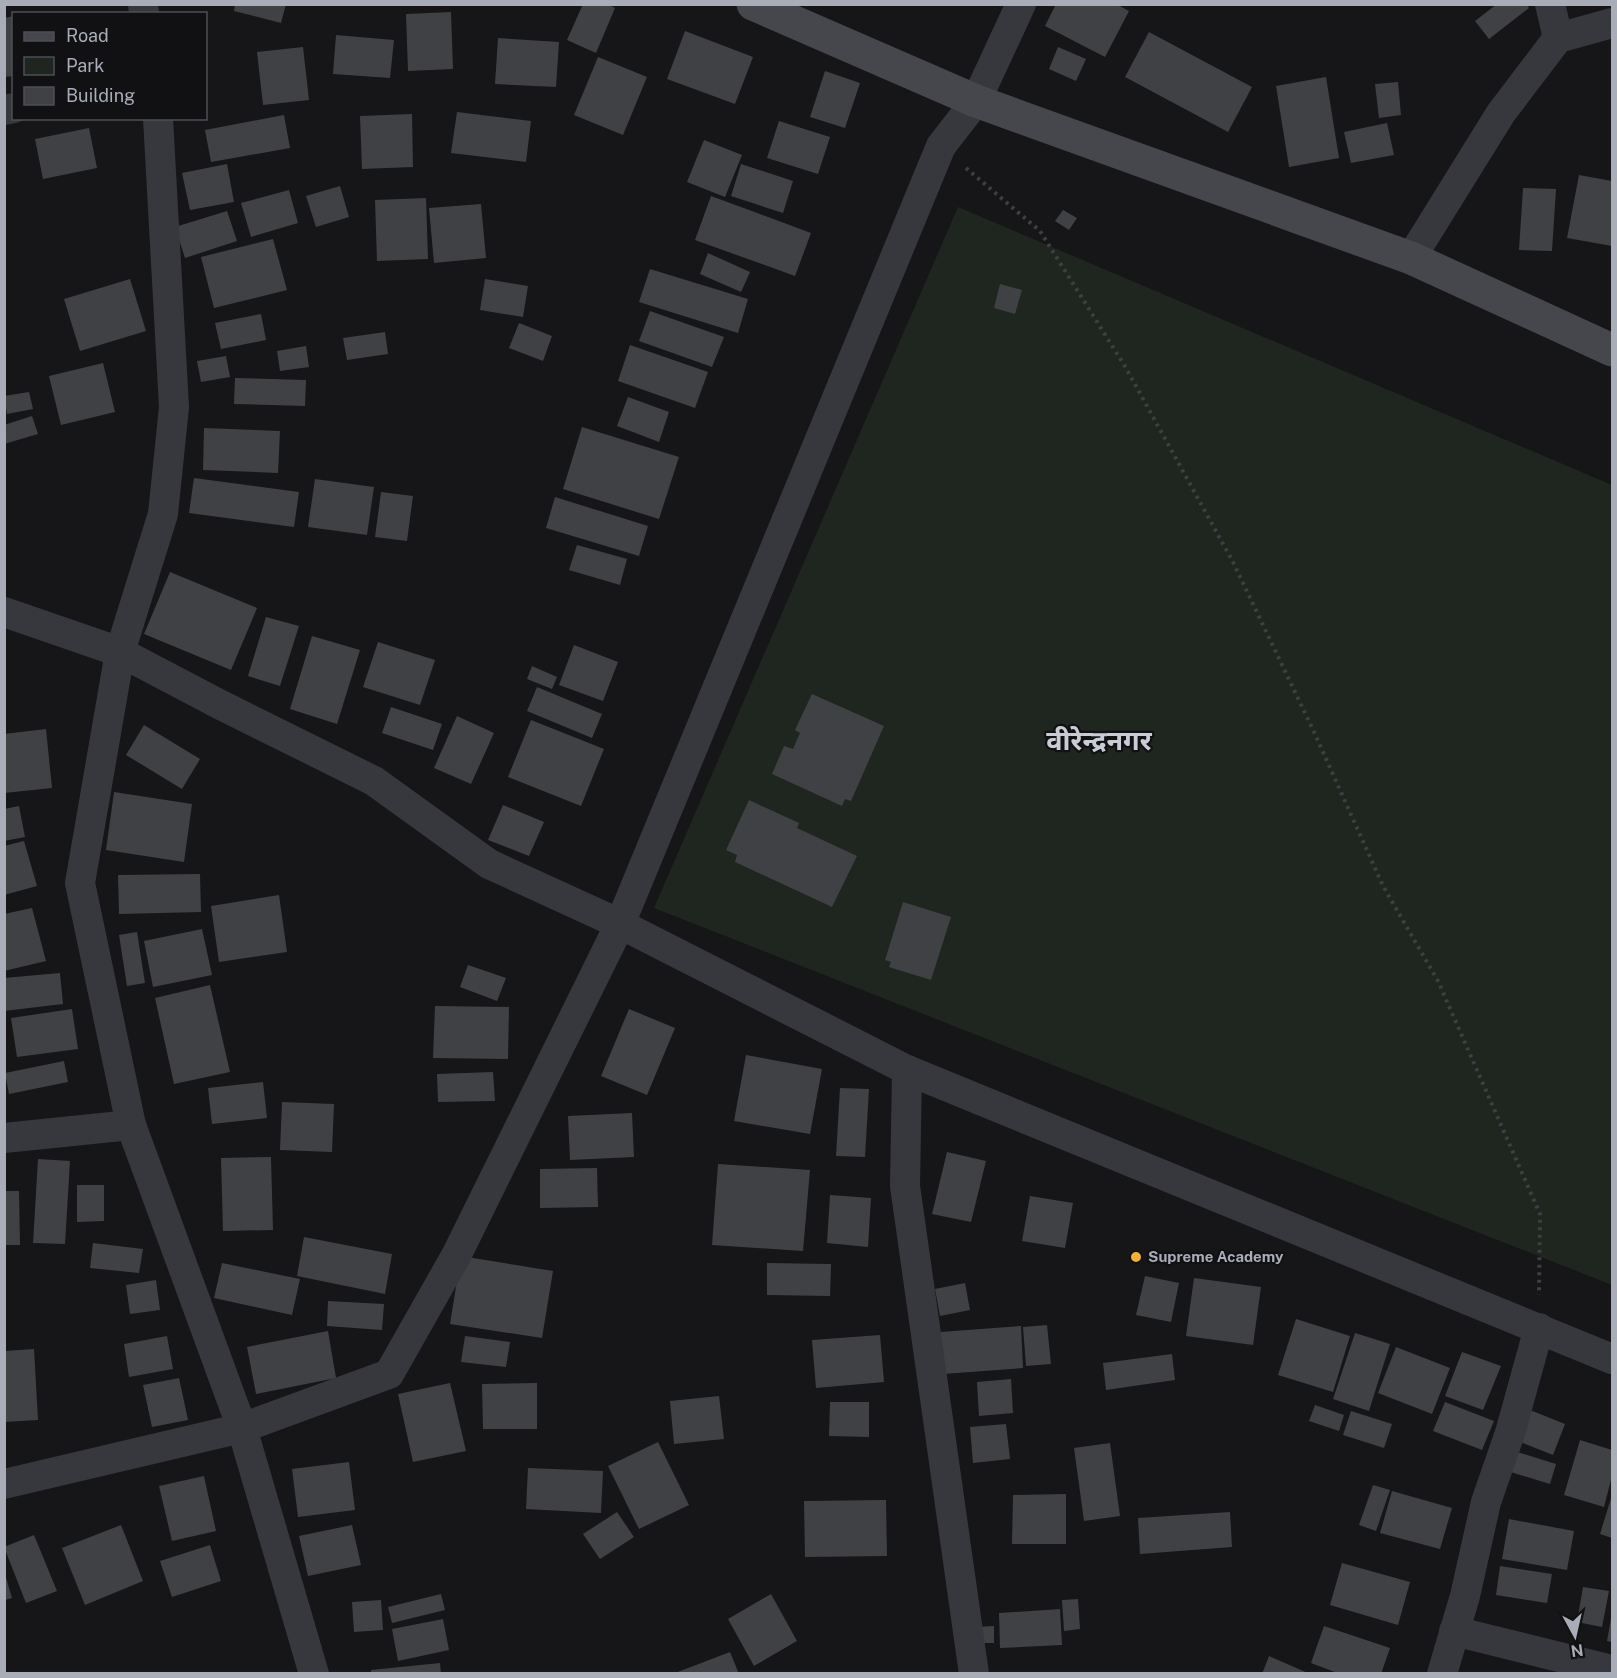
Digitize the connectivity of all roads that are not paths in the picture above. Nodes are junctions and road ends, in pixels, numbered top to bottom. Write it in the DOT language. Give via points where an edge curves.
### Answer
graph roads {
  1 [pos="753,4"];
  2 [pos="1021,4"];
  3 [pos="1550,4"];
  4 [pos="1612,23"];
  5 [pos="1558,38"];
  6 [pos="976,101"];
  7 [pos="158,120"];
  8 [pos="1411,258"];
  9 [pos="1612,350"];
  10 [pos="4,612"];
  11 [pos="120,652"];
  12 [pos="620,924"];
  13 [pos="907,1070"];
  14 [pos="131,1125"];
  15 [pos="4,1138"];
  16 [pos="1539,1328"];
  17 [pos="1612,1359"];
  18 [pos="242,1428"];
  19 [pos="4,1484"];
  20 [pos="1454,1631"];
  21 [pos="1612,1670"];
  22 [pos="314,1674"];
  23 [pos="974,1674"];
  24 [pos="1442,1674"];
  1 -- 6 [label="street"];
  2 -- 6 [label="street"];
  3 -- 5 [label="street"];
  4 -- 5 [label="street"];
  5 -- 8 [label="street" via="1501,113"];
  6 -- 8 [label="street"];
  6 -- 12 [label="street" via="940,146"];
  7 -- 11 [label="street" via="174,407 163,514"];
  8 -- 9 [label="street"];
  10 -- 11 [label="street"];
  11 -- 12 [label="street" via="374,781 489,864"];
  11 -- 14 [label="street" via="80,883"];
  12 -- 13 [label="street"];
  12 -- 18 [label="street" via="457,1254 389,1374"];
  13 -- 16 [label="street"];
  13 -- 23 [label="street" via="905,1186"];
  14 -- 15 [label="street"];
  14 -- 18 [label="street"];
  16 -- 17 [label="street"];
  16 -- 20 [label="street" via="1486,1502"];
  18 -- 19 [label="street"];
  18 -- 22 [label="street"];
  20 -- 21 [label="street"];
  20 -- 24 [label="street"];
}
